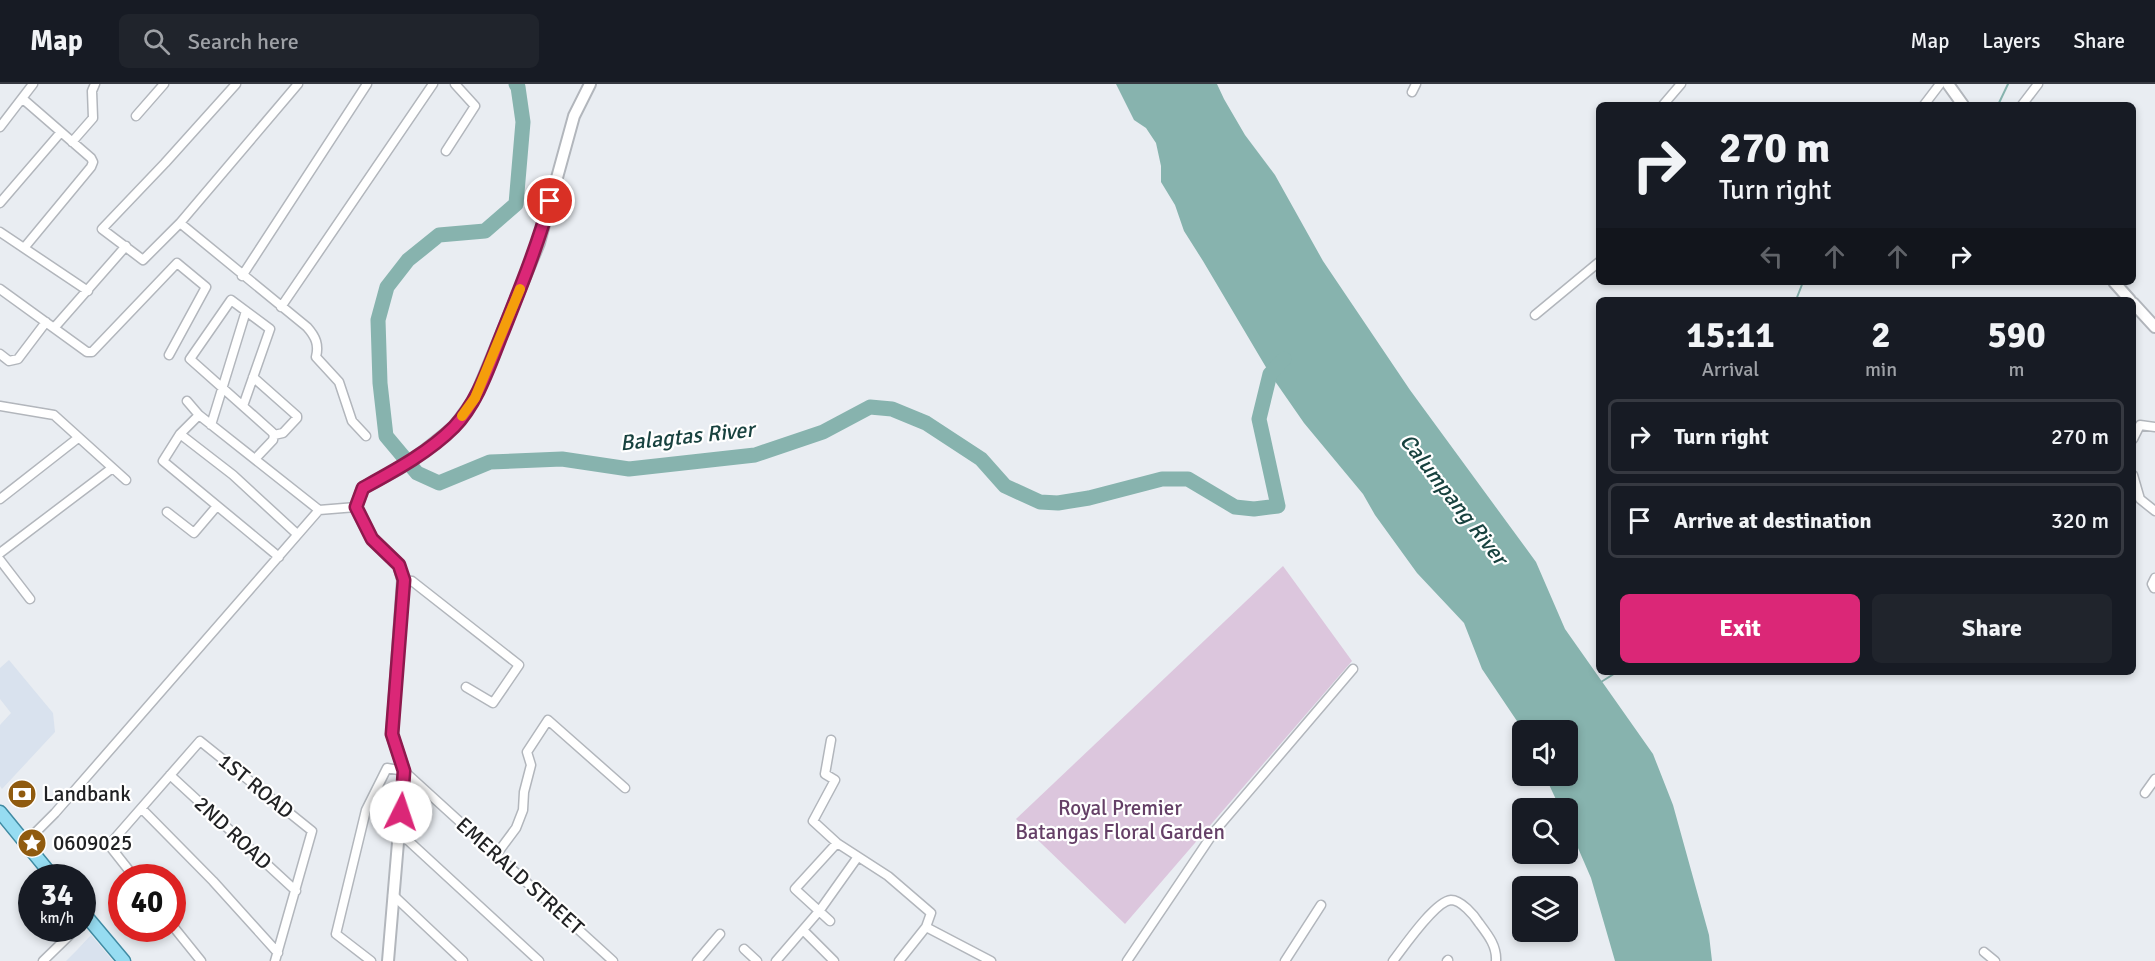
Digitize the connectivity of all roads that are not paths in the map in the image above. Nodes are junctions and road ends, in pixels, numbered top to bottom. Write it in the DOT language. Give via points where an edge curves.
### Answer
graph roads {
  1 [pos="33,84"];
  2 [pos="95,84"];
  3 [pos="164,84"];
  4 [pos="236,84"];
  5 [pos="298,84"];
  6 [pos="367,84"];
  7 [pos="433,84"];
  8 [pos="455,84"];
  9 [pos="590,84"];
  10 [pos="1681,84"];
  11 [pos="1940,84"];
  12 [pos="1948,84"];
  13 [pos="2038,84"];
  14 [pos="23,99"];
  15 [pos="1666,102"];
  16 [pos="1926,102"];
  17 [pos="1961,102"];
  18 [pos="2024,102"];
  19 [pos="136,116"];
  20 [pos="0,127"];
  21 [pos="61,132"];
  22 [pos="72,142"];
  23 [pos="446,151"];
  24 [pos="0,203"];
  25 [pos="180,223"];
  26 [pos="0,232"];
  27 [pos="126,246"];
  28 [pos="24,248"];
  29 [pos="1596,264"];
  30 [pos="242,276"];
  31 [pos="2117,285"];
  32 [pos="0,289"];
  33 [pos="88,291"];
  34 [pos="2128,297"];
  35 [pos="2136,306"];
  36 [pos="281,307"];
  37 [pos="246,311"];
  38 [pos="1535,315"];
  39 [pos="46,322"];
  40 [pos="2155,327"];
  41 [pos="54,328"];
  42 [pos="0,354"];
  43 [pos="170,355"];
  44 [pos="253,377"];
  45 [pos="223,389"];
  46 [pos="187,401"];
  47 [pos="0,406"];
  48 [pos="243,406"];
  49 [pos="199,415"];
  50 [pos="211,425"];
  51 [pos="2155,426"];
  52 [pos="2136,433"];
  53 [pos="180,434"];
  54 [pos="274,435"];
  55 [pos="366,436"];
  56 [pos="78,438"];
  57 [pos="255,459"];
  58 [pos="111,469"];
  59 [pos="126,480"];
  60 [pos="2136,486"];
  61 [pos="0,500"];
  62 [pos="218,506"];
  63 [pos="356,507"];
  64 [pos="319,510"];
  65 [pos="2155,511"];
  66 [pos="167,512"];
  67 [pos="297,534"];
  68 [pos="0,553"];
  69 [pos="279,557"];
  70 [pos="0,560"];
  71 [pos="2155,578"];
  72 [pos="404,580"];
  73 [pos="2154,588"];
  74 [pos="30,599"];
  75 [pos="1353,669"];
  76 [pos="466,687"];
  77 [pos="831,740"];
  78 [pos="404,771"];
  79 [pos="170,775"];
  80 [pos="2155,779"];
  81 [pos="625,788"];
  82 [pos="2145,793"];
  83 [pos="142,809"];
  84 [pos="0,813"];
  85 [pos="400,833"];
  86 [pos="25,843"];
  87 [pos="837,843"];
  88 [pos="496,855"];
  89 [pos="857,858"];
  90 [pos="42,864"];
  91 [pos="124,864"];
  92 [pos="296,891"];
  93 [pos="393,895"];
  94 [pos="1321,905"];
  95 [pos="820,910"];
  96 [pos="830,921"];
  97 [pos="926,927"];
  98 [pos="803,930"];
  99 [pos="96,931"];
  100 [pos="720,934"];
  101 [pos="63,942"];
  102 [pos="186,942"];
  103 [pos="744,949"];
  104 [pos="1984,952"];
  105 [pos="277,957"];
  106 [pos="611,959"];
  107 [pos="43,961"];
  108 [pos="124,961"];
  109 [pos="201,961"];
  110 [pos="370,961"];
  111 [pos="388,961"];
  112 [pos="463,961"];
  113 [pos="539,961"];
  114 [pos="697,961"];
  115 [pos="757,961"];
  116 [pos="776,961"];
  117 [pos="834,961"];
  118 [pos="899,961"];
  119 [pos="991,961"];
  120 [pos="1127,961"];
  121 [pos="1285,961"];
  122 [pos="1394,961"];
  123 [pos="1496,961"];
  124 [pos="1995,961"];
  1 -- 14 [label="street"];
  2 -- 22 [label="street" via="93,118"];
  3 -- 19 [label="street"];
  4 -- 27 [label="street" via="102,229"];
  5 -- 25 [label="street"];
  6 -- 30 [label="street"];
  7 -- 36 [label="street"];
  8 -- 23 [label="street" via="475,106"];
  9 -- 63 [label="street" via="574,116 539,243 475,398 454,427 400,468 363,488"];
  10 -- 15 [label="street"];
  11 -- 16 [label="street"];
  12 -- 17 [label="street"];
  13 -- 18 [label="street"];
  14 -- 20 [label="street"];
  14 -- 21 [label="street"];
  21 -- 22 [label="street"];
  21 -- 24 [label="street"];
  22 -- 28 [label="street" via="93,162 91,168"];
  25 -- 27 [label="street" via="143,260"];
  25 -- 30 [label="street"];
  26 -- 28 [label="street"];
  27 -- 33 [label="street"];
  28 -- 33 [label="street"];
  29 -- 38 [label="street"];
  30 -- 36 [label="street"];
  31 -- 34 [label="street"];
  32 -- 39 [label="street"];
  33 -- 41 [label="street"];
  35 -- 40 [label="street"];
  36 -- 55 [label="street" via="315,336 316,357 339,382 352,421"];
  37 -- 44 [label="street" via="270,329"];
  37 -- 45 [label="street"];
  37 -- 45 [label="street" via="231,300 190,359"];
  39 -- 41 [label="street"];
  39 -- 42 [label="street" via="18,359 9,361"];
  41 -- 43 [label="street" via="87,352 96,350 177,263 206,287"];
  44 -- 48 [label="street"];
  44 -- 54 [label="street" via="297,416 283,433"];
  45 -- 48 [label="street"];
  45 -- 50 [label="street"];
  46 -- 49 [label="street"];
  47 -- 56 [label="street" via="54,415"];
  48 -- 54 [label="street"];
  49 -- 50 [label="street"];
  49 -- 53 [label="street"];
  50 -- 57 [label="street"];
  51 -- 52 [label="street" via="2140,425"];
  53 -- 62 [label="street" via="163,461"];
  53 -- 67 [label="street"];
  54 -- 57 [label="street"];
  56 -- 58 [label="street"];
  56 -- 61 [label="street"];
  57 -- 64 [label="street"];
  58 -- 59 [label="street"];
  58 -- 68 [label="street"];
  60 -- 65 [label="street" via="2140,500"];
  62 -- 66 [label="street" via="194,533"];
  62 -- 69 [label="street"];
  63 -- 64 [label="street"];
  63 -- 72 [label="street" via="372,539 399,565"];
  64 -- 67 [label="street"];
  67 -- 69 [label="street"];
  69 -- 86 [label="street"];
  70 -- 74 [label="street"];
  71 -- 73 [label="street"];
  72 -- 76 [label="street" via="412,581 519,665 493,703"];
  72 -- 78 [label="street" via="392,734"];
  75 -- 120 [label="street" via="1214,832"];
  77 -- 87 [label="street" via="825,774 835,780 813,821"];
  78 -- 85 [label="street"];
  78 -- 88 [label="street, EMERALD STREET"];
  78 -- 110 [label="street" via="387,768 366,810 336,934"];
  79 -- 83 [label="street"];
  79 -- 92 [label="street, 2ND ROAD"];
  79 -- 92 [label="street, 1ST ROAD" via="200,741 312,831"];
  80 -- 82 [label="street"];
  81 -- 88 [label="street" via="548,720 526,752 531,765 523,810 516,828"];
  83 -- 91 [label="street" via="110,845"];
  83 -- 105 [label="street" via="213,881"];
  84 -- 86 [label="main road"];
  85 -- 93 [label="street"];
  85 -- 113 [label="street"];
  86 -- 90 [label="main road"];
  87 -- 89 [label="street"];
  87 -- 95 [label="street" via="795,889"];
  88 -- 106 [label="street, EMERALD STREET"];
  89 -- 95 [label="street"];
  89 -- 97 [label="street" via="888,876 931,913"];
  92 -- 105 [label="street"];
  93 -- 111 [label="street"];
  93 -- 112 [label="street"];
  94 -- 121 [label="street"];
  95 -- 96 [label="street"];
  95 -- 98 [label="street"];
  97 -- 118 [label="street"];
  97 -- 119 [label="street"];
  98 -- 116 [label="street"];
  98 -- 117 [label="street"];
  99 -- 108 [label="main road"];
  100 -- 114 [label="street"];
  101 -- 107 [label="street"];
  102 -- 109 [label="street"];
  103 -- 115 [label="street"];
  104 -- 124 [label="street"];
  122 -- 123 [label="street" via="1437,907 1450,900 1457,901 1475,917 1494,946"];
}
